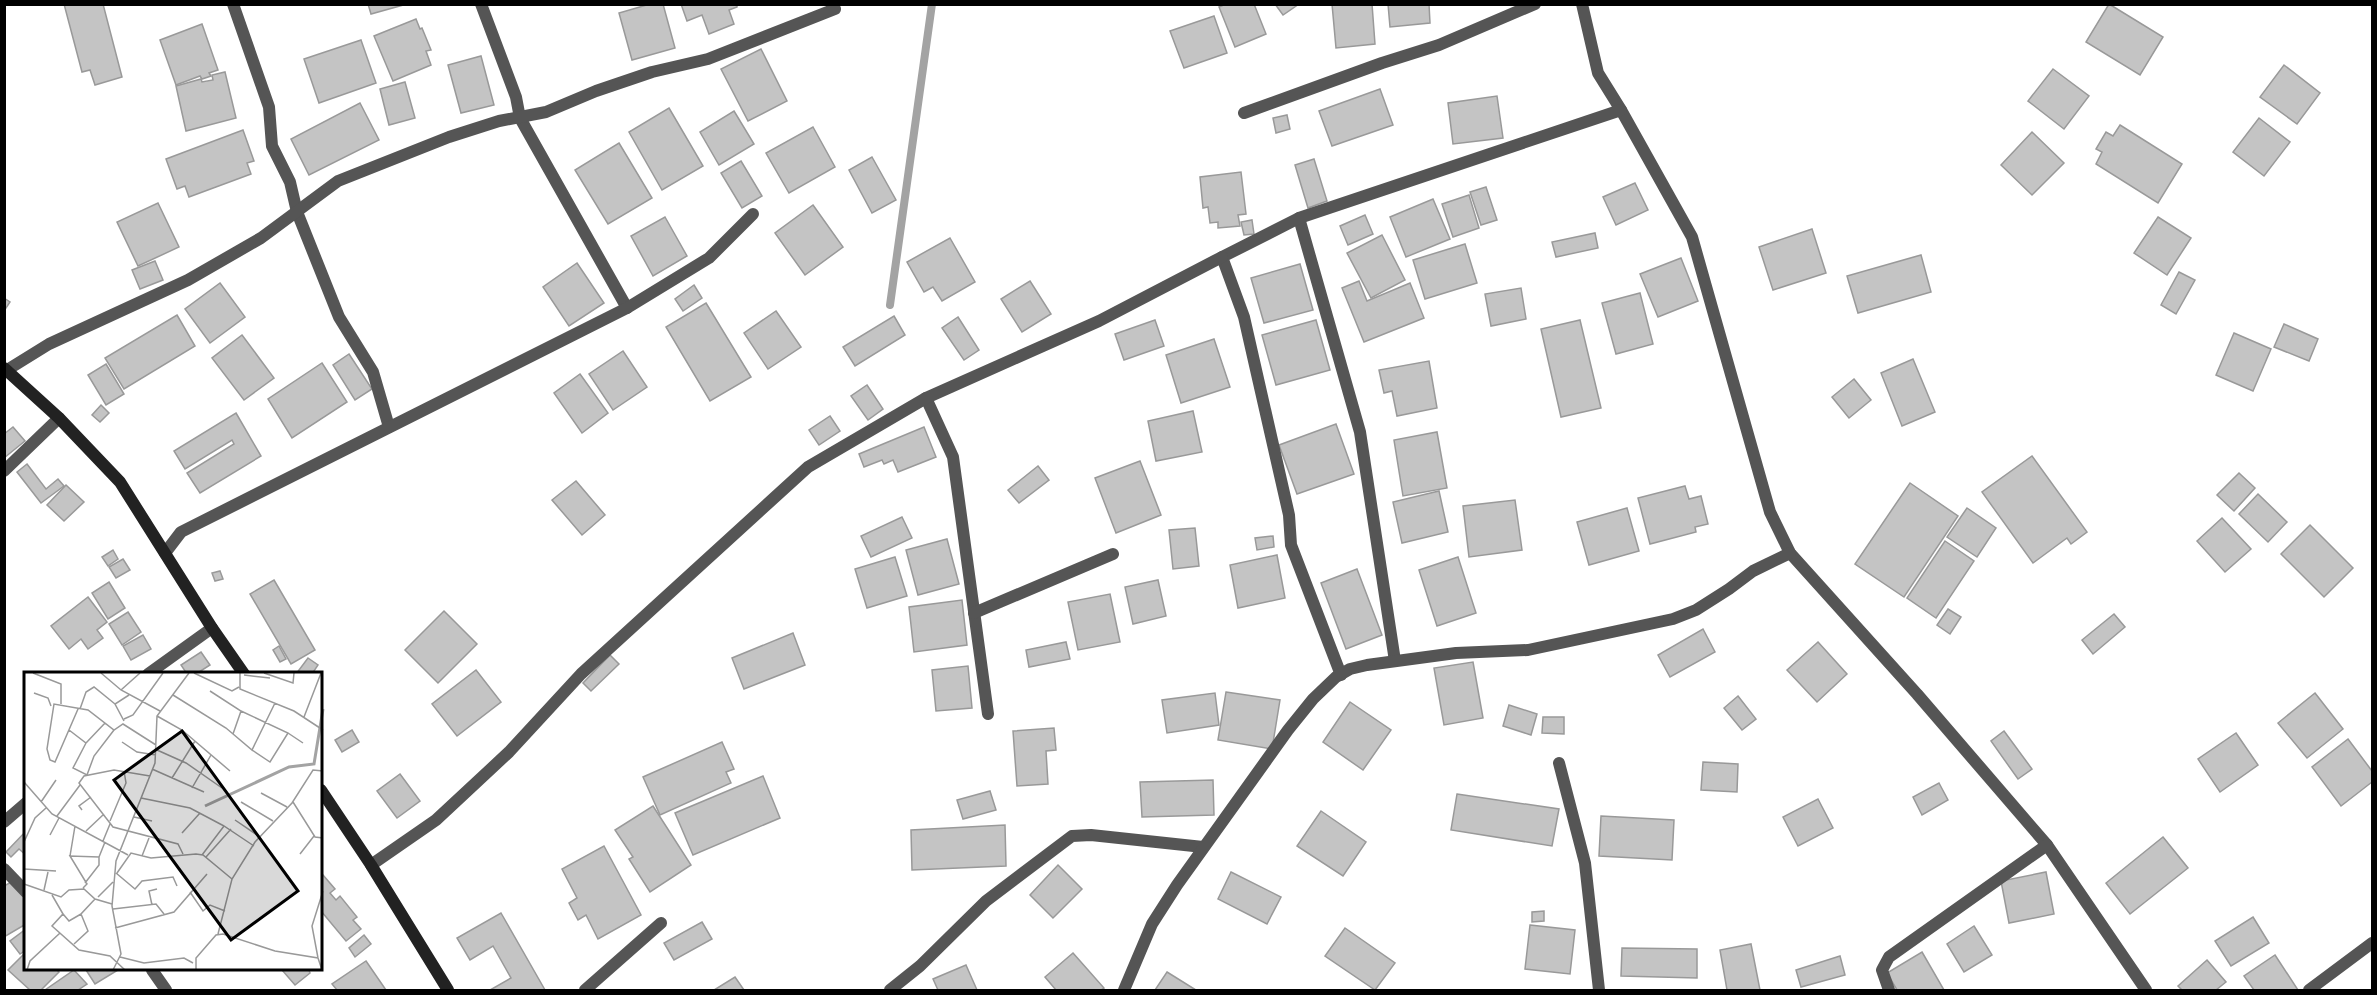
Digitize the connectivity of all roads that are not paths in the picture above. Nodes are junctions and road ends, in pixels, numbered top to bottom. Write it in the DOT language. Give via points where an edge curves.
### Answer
graph roads {
  1 [pos="233,4"];
  2 [pos="482,4"];
  3 [pos="1534,4"];
  4 [pos="1582,4"];
  5 [pos="835,9"];
  6 [pos="1621,110"];
  7 [pos="1244,113"];
  8 [pos="520,117"];
  9 [pos="297,212"];
  10 [pos="753,214"];
  11 [pos="1299,219"];
  12 [pos="1222,257"];
  13 [pos="627,308"];
  14 [pos="6,369"];
  15 [pos="926,398"];
  16 [pos="59,418"];
  17 [pos="389,427"];
  18 [pos="4,471"];
  19 [pos="165,553"];
  20 [pos="1790,553"];
  21 [pos="1113,554"];
  22 [pos="974,613"];
  23 [pos="212,628"];
  24 [pos="1395,661"];
  25 [pos="151,672"];
  26 [pos="243,672"];
  27 [pos="1341,675"];
  28 [pos="988,714"];
  29 [pos="1559,763"];
  30 [pos="322,791"];
  31 [pos="24,804"];
  32 [pos="4,822"];
  33 [pos="2047,845"];
  34 [pos="1203,847"];
  35 [pos="371,864"];
  36 [pos="4,869"];
  37 [pos="24,890"];
  38 [pos="661,923"];
  39 [pos="2373,943"];
  40 [pos="153,971"];
  41 [pos="166,990"];
  42 [pos="448,990"];
  43 [pos="585,990"];
  44 [pos="890,990"];
  45 [pos="1124,990"];
  46 [pos="1599,990"];
  47 [pos="1889,990"];
  48 [pos="2146,990"];
  49 [pos="2309,990"];
  1 -- 9 [label="street" via="269,107 272,146 290,182"];
  2 -- 8 [label="street"];
  3 -- 7 [label="street" via="1439,45"];
  4 -- 6 [label="street" via="1598,73"];
  5 -- 8 [label="street" via="708,58 652,72 546,112"];
  6 -- 11 [label="street"];
  6 -- 20 [label="street" via="1692,237 1770,512"];
  8 -- 9 [label="street" via="449,137 338,181"];
  8 -- 13 [label="street"];
  9 -- 14 [label="street" via="261,238 188,280 49,344"];
  9 -- 17 [label="street" via="339,317 373,372"];
  10 -- 13 [label="street" via="709,258"];
  11 -- 12 [label="street"];
  11 -- 24 [label="street" via="1360,432"];
  12 -- 15 [label="street" via="1098,321"];
  12 -- 27 [label="street" via="1244,317 1289,515 1291,545"];
  13 -- 17 [label="street"];
  14 -- 16 [label="street"];
  15 -- 22 [label="street" via="953,457"];
  15 -- 35 [label="street" via="808,468 582,674 509,752 436,820"];
  16 -- 18 [label="street"];
  16 -- 19 [label="street" via="120,483"];
  17 -- 19 [label="street" via="181,532"];
  19 -- 23 [label="street"];
  20 -- 24 [label="street" via="1753,571 1696,610 1673,619 1528,650"];
  20 -- 33 [label="street"];
  21 -- 22 [label="street"];
  22 -- 28 [label="street"];
  23 -- 25 [label="street"];
  23 -- 26 [label="street"];
  24 -- 27 [label="street" via="1350,669"];
  27 -- 34 [label="street" via="1313,699 1288,730"];
  29 -- 46 [label="street" via="1585,863"];
  30 -- 35 [label="street"];
  31 -- 32 [label="street"];
  33 -- 47 [label="street" via="1889,957 1882,970"];
  33 -- 48 [label="street"];
  34 -- 44 [label="street" via="1072,836 986,900 920,966"];
  34 -- 45 [label="street" via="1152,924"];
  35 -- 42 [label="street"];
  36 -- 37 [label="street"];
  38 -- 43 [label="street"];
  39 -- 49 [label="street"];
  40 -- 41 [label="street"];
}
